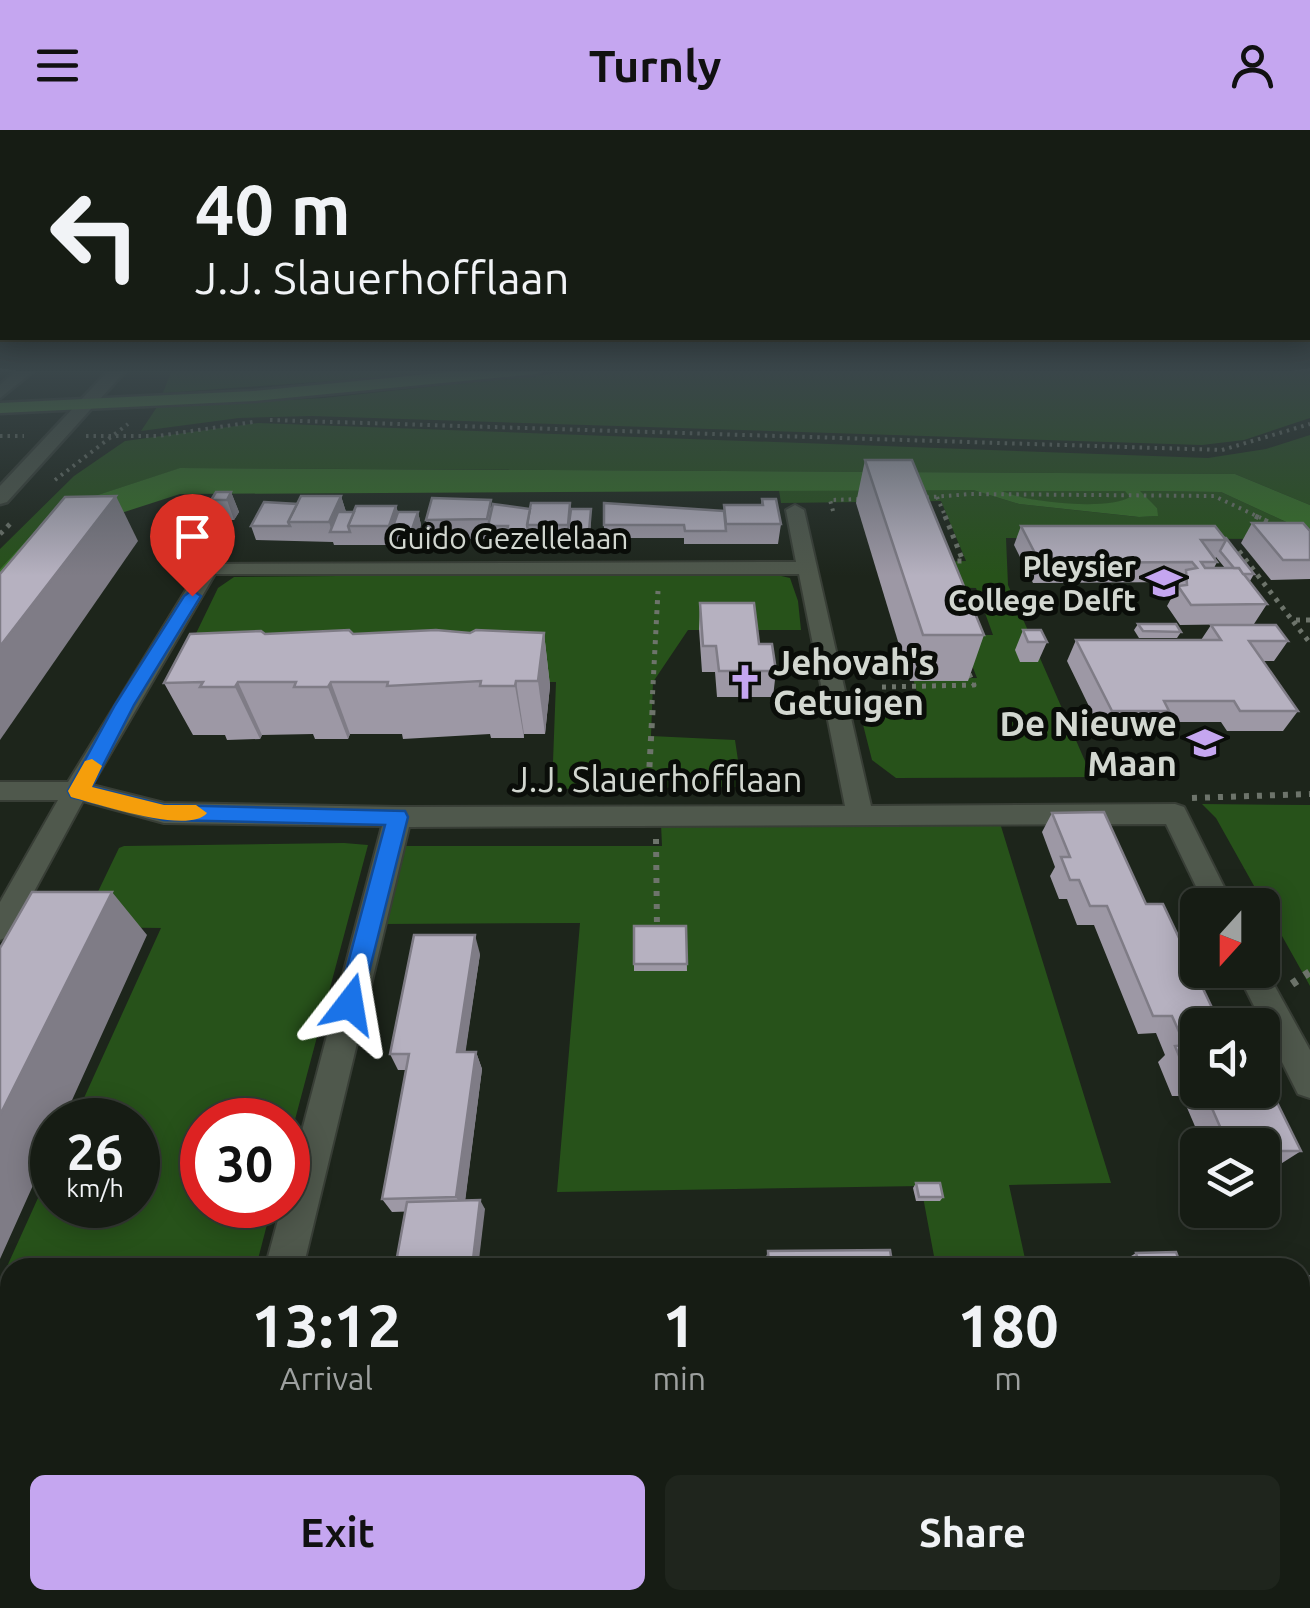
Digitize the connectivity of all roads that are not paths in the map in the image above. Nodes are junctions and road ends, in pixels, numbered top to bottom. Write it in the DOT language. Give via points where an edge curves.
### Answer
graph roads {
  1 [pos="55,438"];
  2 [pos="0,498"];
  3 [pos="795,510"];
  4 [pos="806,568"];
  5 [pos="0,791"];
  6 [pos="79,791"];
  7 [pos="860,813"];
  8 [pos="398,817"];
  9 [pos="1211,888"];
  10 [pos="0,928"];
  11 [pos="1260,988"];
  12 [pos="1310,1083"];
  13 [pos="287,1258"];
  1 -- 2 [label="street"];
  3 -- 4 [label="street"];
  4 -- 6 [label="street, Guido Gezellelaan" via="210,568"];
  4 -- 7 [label="street"];
  5 -- 6 [label="street, J.J. Slauerhofflaan"];
  6 -- 8 [label="street, J.J. Slauerhofflaan" via="164,812"];
  6 -- 10 [label="street"];
  7 -- 8 [label="street, J.J. Slauerhofflaan"];
  7 -- 9 [label="street, J.J. Slauerhofflaan" via="1175,814"];
  8 -- 13 [label="street"];
  11 -- 12 [label="street"];
}
